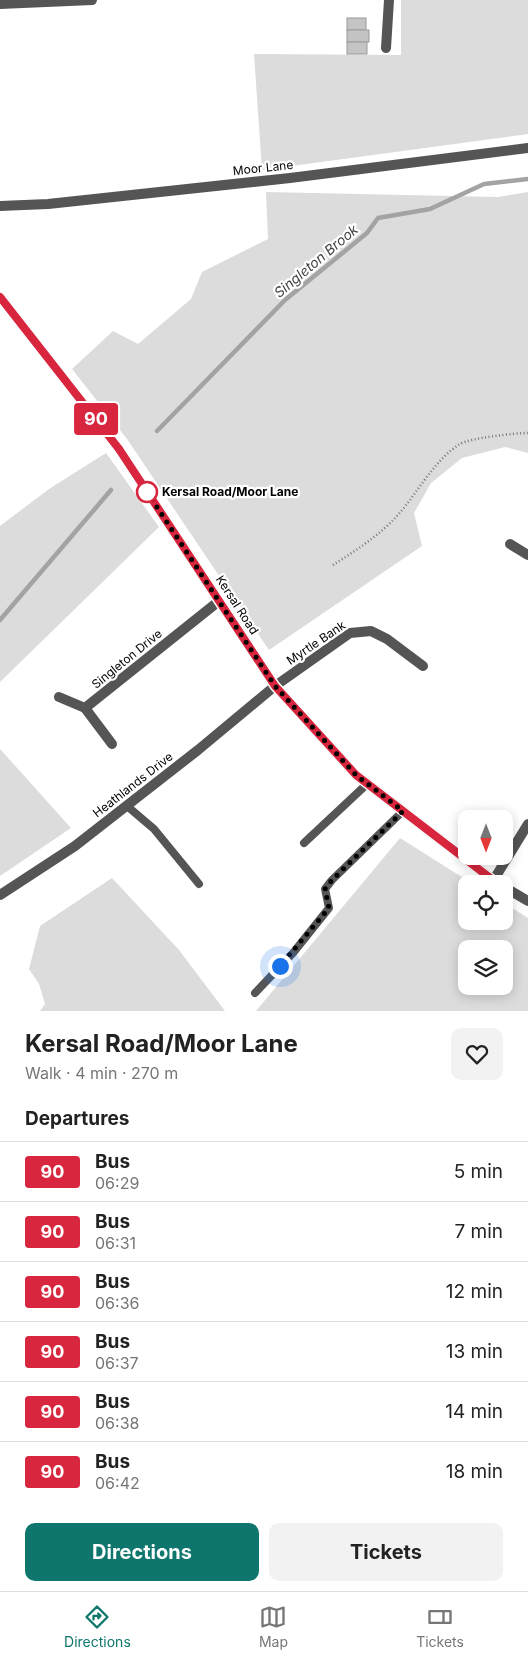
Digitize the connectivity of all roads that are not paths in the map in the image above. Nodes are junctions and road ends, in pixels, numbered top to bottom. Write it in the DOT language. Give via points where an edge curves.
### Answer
graph roads {
  1 [pos="91,0"];
  2 [pos="389,0"];
  3 [pos="0,4"];
  4 [pos="386,48"];
  5 [pos="528,148"];
  6 [pos="0,206"];
  7 [pos="0,297"];
  8 [pos="510,544"];
  9 [pos="528,555"];
  10 [pos="219,601"];
  11 [pos="423,666"];
  12 [pos="275,686"];
  13 [pos="59,697"];
  14 [pos="85,708"];
  15 [pos="112,744"];
  16 [pos="367,784"];
  17 [pos="128,806"];
  18 [pos="403,811"];
  19 [pos="528,824"];
  20 [pos="304,844"];
  21 [pos="486,875"];
  22 [pos="499,875"];
  23 [pos="199,884"];
  24 [pos="513,892"];
  25 [pos="0,895"];
  26 [pos="528,901"];
  27 [pos="255,994"];
  1 -- 3 [label="street"];
  2 -- 4 [label="street"];
  5 -- 6 [label="street, Moor Lane" via="116,197"];
  7 -- 10 [label="street, Kersal Road" via="119,449"];
  8 -- 9 [label="street"];
  10 -- 12 [label="street, Kersal Road"];
  10 -- 14 [label="street, Singleton Drive"];
  11 -- 12 [label="street, Myrtle Bank" via="387,639 361,630 350,633"];
  12 -- 16 [label="street, Kersal Road"];
  12 -- 17 [label="street, Heathlands Drive"];
  13 -- 14 [label="street"];
  14 -- 15 [label="street"];
  16 -- 18 [label="street, Kersal Road"];
  16 -- 20 [label="lane"];
  17 -- 23 [label="lane" via="154,829"];
  17 -- 25 [label="street, Heathlands Drive" via="74,847"];
  18 -- 21 [label="street, Kersal Road"];
  18 -- 27 [label="lane" via="332,880 325,889 329,908"];
  19 -- 22 [label="street"];
  24 -- 26 [label="street"];
}
